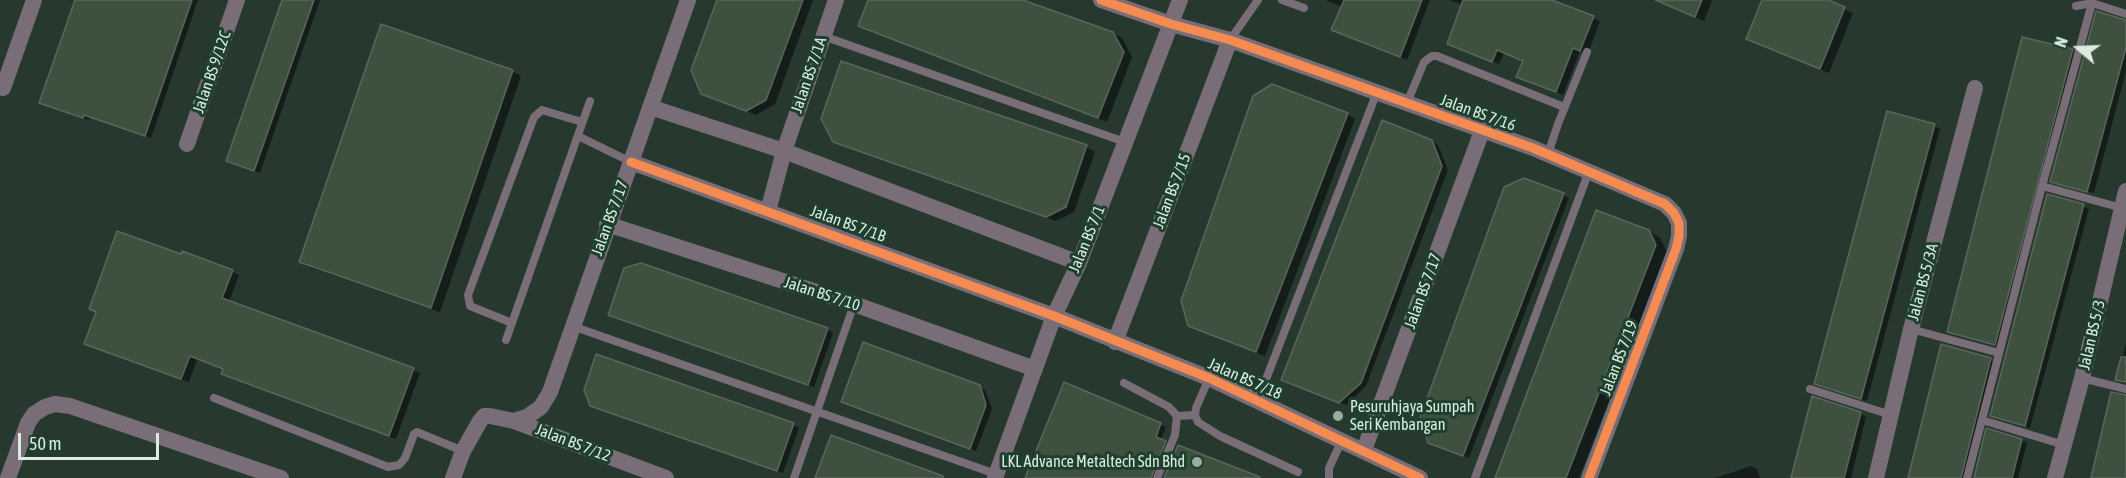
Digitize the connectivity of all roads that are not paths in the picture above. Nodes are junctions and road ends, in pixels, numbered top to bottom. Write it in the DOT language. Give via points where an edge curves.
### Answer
graph roads {
  1 [pos="34,0"];
  2 [pos="237,0"];
  3 [pos="688,0"];
  4 [pos="836,0"];
  5 [pos="1101,0"];
  6 [pos="1180,0"];
  7 [pos="1258,0"];
  8 [pos="1282,0"];
  9 [pos="2092,3"];
  10 [pos="2076,6"];
  11 [pos="1304,8"];
  12 [pos="2126,14"];
  13 [pos="1171,24"];
  14 [pos="823,36"];
  15 [pos="1230,40"];
  16 [pos="1587,52"];
  17 [pos="3,88"];
  18 [pos="1975,88"];
  19 [pos="1377,92"];
  20 [pos="590,101"];
  21 [pos="1407,103"];
  22 [pos="650,107"];
  23 [pos="1564,107"];
  24 [pos="582,122"];
  25 [pos="1482,131"];
  26 [pos="578,136"];
  27 [pos="1125,142"];
  28 [pos="187,144"];
  29 [pos="783,151"];
  30 [pos="1548,154"];
  31 [pos="631,162"];
  32 [pos="1589,171"];
  33 [pos="2042,186"];
  34 [pos="2126,190"];
  35 [pos="2122,208"];
  36 [pos="768,210"];
  37 [pos="608,224"];
  38 [pos="1676,249"];
  39 [pos="1079,263"];
  40 [pos="854,304"];
  41 [pos="1054,316"];
  42 [pos="512,323"];
  43 [pos="572,326"];
  44 [pos="1911,329"];
  45 [pos="506,340"];
  46 [pos="1115,342"];
  47 [pos="1999,353"];
  48 [pos="1035,369"];
  49 [pos="1209,378"];
  50 [pos="2082,378"];
  51 [pos="1125,383"];
  52 [pos="1810,389"];
  53 [pos="2126,389"];
  54 [pos="214,398"];
  55 [pos="1258,400"];
  56 [pos="818,411"];
  57 [pos="1195,415"];
  58 [pos="1892,415"];
  59 [pos="1176,416"];
  60 [pos="1982,420"];
  61 [pos="514,421"];
  62 [pos="1342,440"];
  63 [pos="2064,445"];
  64 [pos="463,450"];
  65 [pos="1364,450"];
  66 [pos="1298,472"];
  67 [pos="995,476"];
  68 [pos="8,478"];
  69 [pos="281,478"];
  70 [pos="453,478"];
  71 [pos="666,478"];
  72 [pos="794,478"];
  73 [pos="1157,478"];
  74 [pos="1329,478"];
  75 [pos="1420,478"];
  76 [pos="1474,478"];
  77 [pos="1589,478"];
  78 [pos="1876,478"];
  79 [pos="1967,478"];
  80 [pos="2055,478"];
  1 -- 17 [label="street"];
  2 -- 28 [label="street, Jalan BS 9/12C"];
  3 -- 22 [label="street, Jalan BS 7/17"];
  4 -- 14 [label="street, Jalan BS 7/1A"];
  5 -- 13 [label="street"];
  6 -- 13 [label="street, Jalan BS 7/1"];
  7 -- 15 [label="lane"];
  8 -- 11 [label="lane"];
  9 -- 10 [label="lane"];
  9 -- 12 [label="lane"];
  9 -- 33 [label="lane"];
  13 -- 15 [label="street, Jalan BS 7/16"];
  13 -- 27 [label="street, Jalan BS 7/1"];
  14 -- 27 [label="lane"];
  14 -- 29 [label="street, Jalan BS 7/1A"];
  15 -- 19 [label="street, Jalan BS 7/16"];
  15 -- 46 [label="street, Jalan BS 7/15"];
  16 -- 23 [label="lane"];
  18 -- 44 [label="street, Jalan BS 5/3A"];
  19 -- 21 [label="street, Jalan BS 7/16"];
  19 -- 55 [label="lane"];
  20 -- 24 [label="lane"];
  21 -- 23 [label="lane" via="1424,62 1432,56"];
  21 -- 25 [label="street, Jalan BS 7/16"];
  22 -- 29 [label="street"];
  22 -- 31 [label="street, Jalan BS 7/17"];
  23 -- 30 [label="lane"];
  24 -- 26 [label="lane"];
  24 -- 42 [label="lane" via="542,110 537,112 468,295 470,306"];
  25 -- 30 [label="street, Jalan BS 7/16"];
  25 -- 65 [label="street, Jalan BS 7/17"];
  26 -- 31 [label="lane"];
  26 -- 42 [label="lane"];
  27 -- 39 [label="street, Jalan BS 7/1"];
  29 -- 36 [label="street, Jalan BS 7/1A"];
  29 -- 39 [label="street"];
  30 -- 32 [label="street, Jalan BS 7/16"];
  31 -- 36 [label="street, Jalan BS 7/1B"];
  31 -- 37 [label="street, Jalan BS 7/17"];
  32 -- 38 [label="street, Jalan BS 7/16" via="1665,204 1679,223"];
  32 -- 76 [label="lane"];
  33 -- 35 [label="lane"];
  33 -- 47 [label="lane"];
  34 -- 35 [label="street, Jalan BS 5/3"];
  35 -- 50 [label="street, Jalan BS 5/3"];
  36 -- 41 [label="street, Jalan BS 7/1B"];
  37 -- 40 [label="street, Jalan BS 7/10"];
  37 -- 43 [label="street, Jalan BS 7/17"];
  38 -- 77 [label="street, Jalan BS 7/19"];
  39 -- 41 [label="street, Jalan BS 7/1"];
  40 -- 48 [label="street, Jalan BS 7/10"];
  40 -- 56 [label="lane"];
  41 -- 46 [label="street, Jalan BS 7/18"];
  41 -- 48 [label="street, Jalan BS 7/1"];
  42 -- 45 [label="lane"];
  43 -- 56 [label="lane"];
  43 -- 61 [label="street, Jalan BS 7/17" via="550,392 541,407"];
  44 -- 47 [label="lane"];
  44 -- 58 [label="street, Jalan BS 5/3A"];
  46 -- 49 [label="street, Jalan BS 7/18"];
  47 -- 60 [label="lane"];
  48 -- 67 [label="street, Jalan BS 7/1"];
  49 -- 55 [label="street, Jalan BS 7/18"];
  49 -- 57 [label="lane"];
  50 -- 53 [label="lane"];
  50 -- 63 [label="street, Jalan BS 5/3"];
  51 -- 59 [label="lane" via="1169,407"];
  52 -- 58 [label="lane"];
  54 -- 64 [label="lane" via="388,467 399,465 405,458 417,432"];
  55 -- 62 [label="street, Jalan BS 7/18"];
  56 -- 67 [label="lane"];
  56 -- 72 [label="lane"];
  57 -- 59 [label="lane"];
  57 -- 66 [label="lane" via="1204,427"];
  58 -- 78 [label="street, Jalan BS 5/3A"];
  59 -- 73 [label="lane" via="1175,435"];
  60 -- 63 [label="lane"];
  60 -- 79 [label="lane"];
  61 -- 64 [label="street, Jalan BS 7/12" via="484,416"];
  61 -- 71 [label="street, Jalan BS 7/12"];
  62 -- 65 [label="street, Jalan BS 7/18"];
  62 -- 74 [label="lane" via="1329,468"];
  63 -- 80 [label="street, Jalan BS 5/3"];
  64 -- 70 [label="street"];
  65 -- 75 [label="street, Jalan BS 7/18"];
  68 -- 69 [label="street" via="28,423 34,414 55,404"];
}
